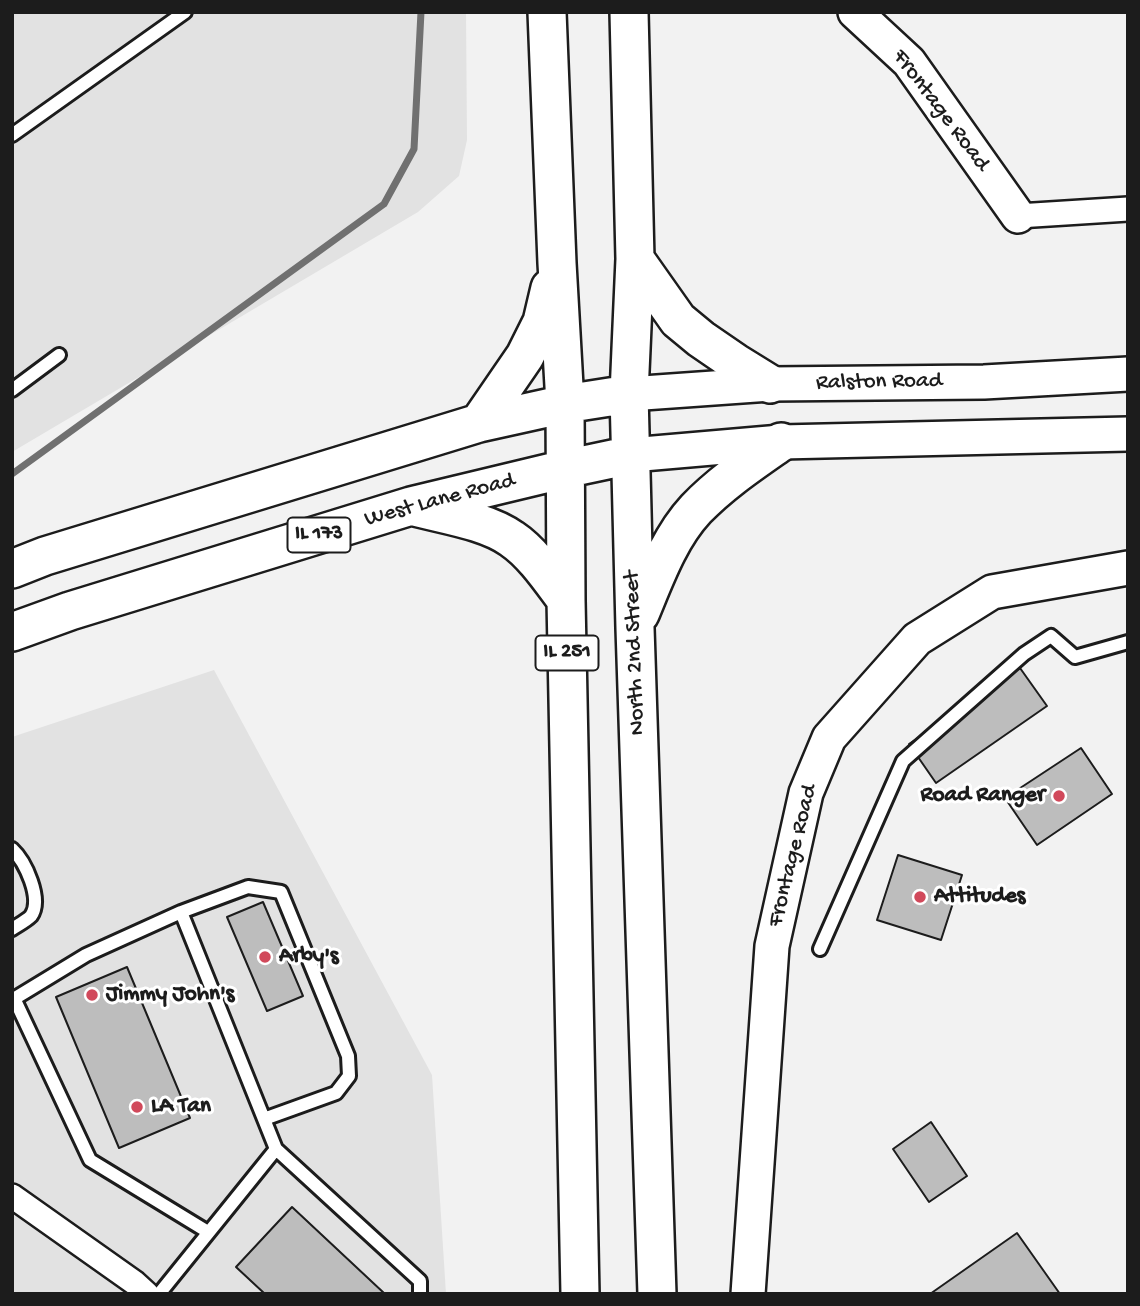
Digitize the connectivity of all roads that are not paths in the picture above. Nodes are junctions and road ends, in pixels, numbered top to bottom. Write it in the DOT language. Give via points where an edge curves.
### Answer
graph roads {
  1 [pos="185,12"];
  2 [pos="547,12"];
  3 [pos="629,12"];
  4 [pos="855,12"];
  5 [pos="12,135"];
  6 [pos="1128,209"];
  7 [pos="1018,216"];
  8 [pos="635,259"];
  9 [pos="557,263"];
  10 [pos="60,355"];
  11 [pos="1128,374"];
  12 [pos="770,384"];
  13 [pos="12,390"];
  14 [pos="629,394"];
  15 [pos="565,404"];
  16 [pos="479,423"];
  17 [pos="1128,434"];
  18 [pos="781,442"];
  19 [pos="631,455"];
  20 [pos="565,469"];
  21 [pos="411,506"];
  22 [pos="1128,568"];
  23 [pos="12,569"];
  24 [pos="566,600"];
  25 [pos="635,628"];
  26 [pos="12,632"];
  27 [pos="1128,642"];
  28 [pos="12,849"];
  29 [pos="181,912"];
  30 [pos="12,929"];
  31 [pos="820,949"];
  32 [pos="13,999"];
  33 [pos="264,1119"];
  34 [pos="275,1149"];
  35 [pos="12,1196"];
  36 [pos="208,1232"];
  37 [pos="137,1290"];
  38 [pos="159,1294"];
  39 [pos="420,1294"];
  40 [pos="580,1294"];
  41 [pos="657,1294"];
  42 [pos="748,1294"];
  1 -- 5 [label="lane"];
  2 -- 9 [label="main road, IL 251"];
  3 -- 8 [label="main road, North 2nd Street"];
  4 -- 7 [label="street, Frontage Road" via="909,62"];
  6 -- 7 [label="street"];
  8 -- 12 [label="main road" via="678,320"];
  8 -- 14 [label="main road, North 2nd Street"];
  9 -- 15 [label="main road, IL 251"];
  9 -- 16 [label="main road" via="542,322 525,356"];
  10 -- 13 [label="lane"];
  11 -- 12 [label="street, Ralston Road" via="984,382"];
  12 -- 14 [label="street, Ralston Road"];
  14 -- 15 [label="main road, IL 173"];
  14 -- 19 [label="main road, North 2nd Street"];
  15 -- 16 [label="main road, IL 173"];
  15 -- 20 [label="main road, IL 251"];
  16 -- 23 [label="main road, IL 173"];
  17 -- 18 [label="street"];
  18 -- 19 [label="street"];
  18 -- 25 [label="main road" via="695,510 658,571"];
  19 -- 20 [label="main road, West Lane Road / IL 173"];
  19 -- 25 [label="main road, North 2nd Street"];
  20 -- 21 [label="main road, West Lane Road / IL 173"];
  20 -- 24 [label="main road, IL 251"];
  21 -- 24 [label="main road" via="480,524 513,539"];
  21 -- 26 [label="main road, West Lane Road / IL 173"];
  22 -- 42 [label="street, Frontage Road" via="992,592 917,639 829,738 806,793 772,946"];
  24 -- 40 [label="main road, IL 251"];
  25 -- 41 [label="main road, North 2nd Street"];
  27 -- 31 [label="lane" via="1075,657 1051,636 1024,654 903,761"];
  28 -- 30 [label="lane" via="20,856 36,897 31,915"];
  29 -- 32 [label="lane" via="86,955"];
  29 -- 33 [label="lane"];
  29 -- 33 [label="lane" via="248,887 281,892 348,1056 349,1076 336,1093"];
  32 -- 36 [label="lane" via="90,1160"];
  33 -- 34 [label="lane"];
  34 -- 36 [label="lane"];
  34 -- 39 [label="lane" via="421,1281"];
  35 -- 37 [label="street"];
  36 -- 38 [label="lane"];
}
